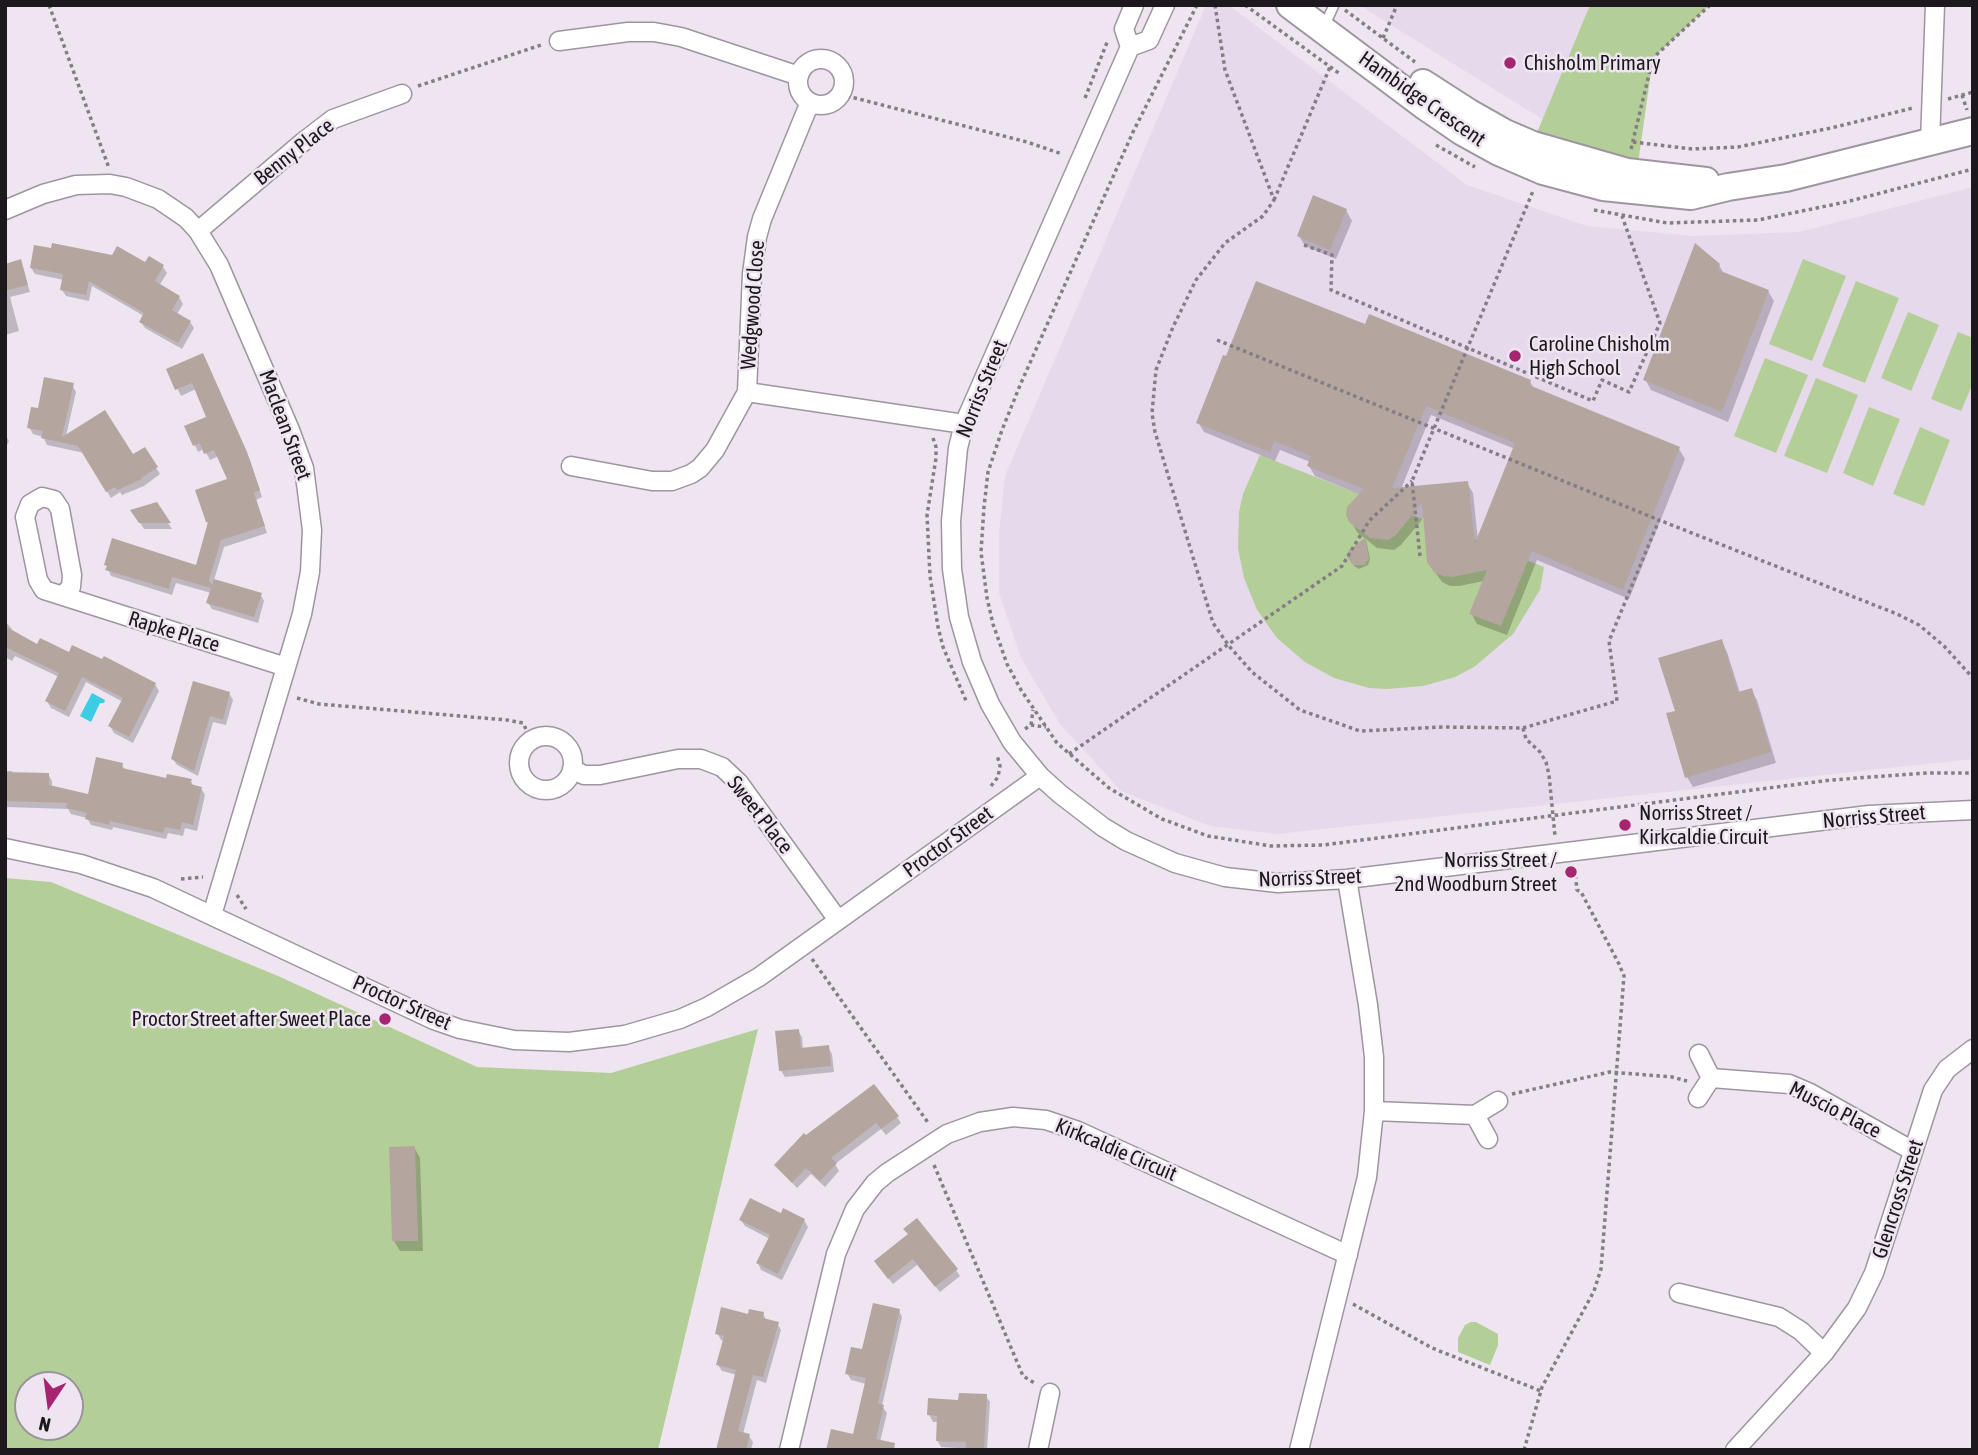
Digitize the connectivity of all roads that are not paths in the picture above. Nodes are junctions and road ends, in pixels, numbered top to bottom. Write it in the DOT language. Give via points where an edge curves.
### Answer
graph roads {
  1 [pos="1134,5"];
  2 [pos="1165,5"];
  3 [pos="1290,5"];
  4 [pos="1935,5"];
  5 [pos="1329,11"];
  6 [pos="559,41"];
  7 [pos="1130,47"];
  8 [pos="799,76"];
  9 [pos="402,94"];
  10 [pos="810,102"];
  11 [pos="1973,131"];
  12 [pos="1930,142"];
  13 [pos="1728,187"];
  14 [pos="5,210"];
  15 [pos="198,231"];
  16 [pos="747,393"];
  17 [pos="964,424"];
  18 [pos="571,466"];
  19 [pos="63,595"];
  20 [pos="286,667"];
  21 [pos="572,769"];
  22 [pos="1040,775"];
  23 [pos="1973,810"];
  24 [pos="5,848"];
  25 [pos="1347,879"];
  26 [pos="212,915"];
  27 [pos="838,920"];
  28 [pos="1973,1049"];
  29 [pos="1699,1054"];
  30 [pos="1498,1101"];
  31 [pos="1374,1111"];
  32 [pos="1475,1115"];
  33 [pos="1488,1139"];
  34 [pos="1913,1151"];
  35 [pos="1348,1255"];
  36 [pos="1679,1293"];
  37 [pos="1824,1353"];
  38 [pos="1049,1393"];
  39 [pos="789,1450"];
  40 [pos="1038,1450"];
  41 [pos="1299,1450"];
  42 [pos="1735,1450"];
  1 -- 7 [label="street, Norriss Street" via="1124,29"];
  2 -- 7 [label="street, Norriss Street" via="1149,40"];
  3 -- 5 [label="street, Hambidge Crescent"];
  4 -- 12 [label="street"];
  5 -- 13 [label="street, Hambidge Crescent" via="1504,133 1606,168"];
  5 -- 13 [label="street, Hambidge Crescent" via="1426,107 1499,152 1543,171 1603,187 1691,196"];
  6 -- 8 [label="street" via="654,32"];
  7 -- 17 [label="street, Norriss Street"];
  8 -- 10 [label="street" via="800,91"];
  8 -- 10 [label="street" via="808,63 818,60 829,61 841,72 841,92 828,103"];
  9 -- 15 [label="street, Benny Place" via="332,120"];
  10 -- 16 [label="street, Wedgwood Close" via="757,237"];
  11 -- 12 [label="street, Hambidge Crescent"];
  12 -- 13 [label="street, Hambidge Crescent" via="1786,178"];
  14 -- 15 [label="street, Maclean Street" via="76,185 110,184 158,199"];
  15 -- 20 [label="street, Maclean Street" via="219,265 304,468 312,530 310,572"];
  16 -- 17 [label="street, Wedgwood Close"];
  16 -- 18 [label="street, Wedgwood Close" via="715,450 691,474 672,481 652,481"];
  17 -- 22 [label="street, Norriss Street" via="951,521 959,617 990,704 1012,742"];
  19 -- 19 [label="street, Rapke Place" via="44,590 38,580 26,511 42,497 54,500 61,509 72,575 71,587"];
  19 -- 20 [label="street, Rapke Place"];
  20 -- 26 [label="street, Maclean Street"];
  21 -- 21 [label="street" via="561,786 540,790 523,777 520,757 531,740 552,737 569,749"];
  21 -- 27 [label="street, Sweet Place" via="600,775 690,759 722,767 739,783"];
  22 -- 25 [label="street, Norriss Street" via="1103,827 1175,863 1225,877 1278,883"];
  22 -- 27 [label="street, Proctor Street"];
  23 -- 25 [label="street, Norriss Street" via="1869,816"];
  24 -- 26 [label="street, Proctor Street" via="81,864 153,888"];
  25 -- 31 [label="street" via="1368,1005"];
  26 -- 27 [label="street, Proctor Street" via="460,1029 514,1040 580,1041 625,1035 707,1007 760,977"];
  28 -- 34 [label="street, Glencross Street" via="1947,1069 1933,1090"];
  29 -- 34 [label="street, Muscio Place" via="1705,1088 1789,1084"];
  30 -- 32 [label="street"];
  31 -- 32 [label="street"];
  31 -- 35 [label="street" via="1367,1177"];
  32 -- 33 [label="street"];
  34 -- 37 [label="street, Glencross Street" via="1874,1273 1857,1308"];
  35 -- 39 [label="street, Kirkcaldie Circuit" via="1077,1131 1046,1120 1013,1117 980,1122 947,1134 887,1173 855,1209 836,1254"];
  35 -- 41 [label="street"];
  36 -- 37 [label="street" via="1779,1317"];
  37 -- 42 [label="street, Glencross Street"];
  38 -- 40 [label="street"];
}
